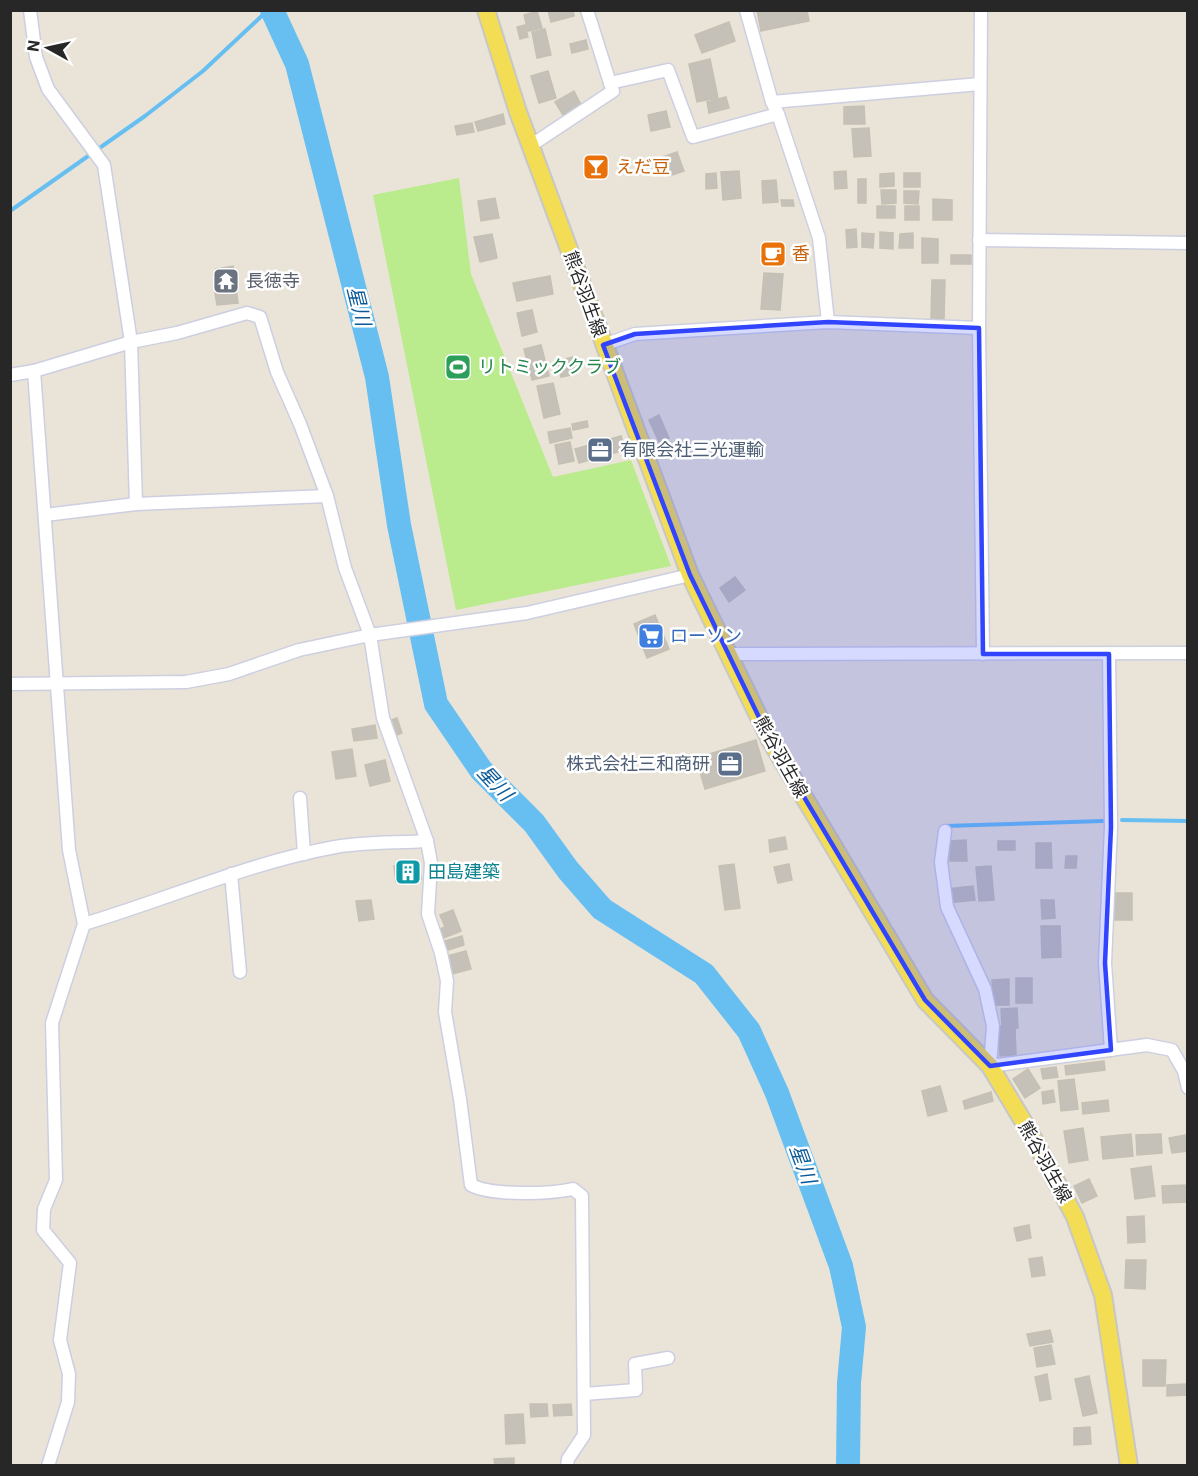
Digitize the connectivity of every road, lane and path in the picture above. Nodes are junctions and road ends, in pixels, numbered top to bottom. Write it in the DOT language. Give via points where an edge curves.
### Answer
graph roads {
  1 [pos="30,10"];
  2 [pos="486,10"];
  3 [pos="587,10"];
  4 [pos="746,10"];
  5 [pos="981,10"];
  6 [pos="610,83"];
  7 [pos="980,84"];
  8 [pos="772,102"];
  9 [pos="778,114"];
  10 [pos="530,146"];
  11 [pos="979,240"];
  12 [pos="1188,243"];
  13 [pos="828,322"];
  14 [pos="979,328"];
  15 [pos="130,342"];
  16 [pos="603,345"];
  17 [pos="34,371"];
  18 [pos="10,375"];
  19 [pos="327,496"];
  20 [pos="136,504"];
  21 [pos="45,515"];
  22 [pos="690,575"];
  23 [pos="370,635"];
  24 [pos="1188,653"];
  25 [pos="728,654"];
  26 [pos="983,654"];
  27 [pos="1108,654"];
  28 [pos="57,683"];
  29 [pos="10,684"];
  30 [pos="300,798"];
  31 [pos="945,831"];
  32 [pos="427,841"];
  33 [pos="304,854"];
  34 [pos="231,874"];
  35 [pos="84,924"];
  36 [pos="240,972"];
  37 [pos="1111,1050"];
  38 [pos="990,1066"];
  39 [pos="1188,1088"];
  40 [pos="668,1358"];
  41 [pos="584,1394"];
  42 [pos="48,1466"];
  43 [pos="567,1466"];
  44 [pos="1129,1466"];
  1 -- 15 [label="street" via="36,57 48,89 104,165"];
  2 -- 10 [label="main road, 熊谷羽生線"];
  3 -- 6 [label="street"];
  4 -- 8 [label="street"];
  5 -- 7 [label="street"];
  6 -- 9 [label="street" via="668,70 693,137"];
  6 -- 10 [label="street" via="613,92"];
  7 -- 8 [label="street"];
  7 -- 11 [label="street"];
  8 -- 9 [label="street"];
  9 -- 13 [label="street" via="819,238"];
  10 -- 16 [label="main road, 熊谷羽生線"];
  11 -- 12 [label="street"];
  11 -- 14 [label="street"];
  13 -- 14 [label="street"];
  13 -- 16 [label="street" via="635,333"];
  14 -- 26 [label="street"];
  15 -- 17 [label="street"];
  15 -- 19 [label="street" via="247,314 260,317 277,372"];
  15 -- 20 [label="street"];
  16 -- 22 [label="main road, 熊谷羽生線"];
  17 -- 18 [label="street"];
  17 -- 21 [label="street"];
  19 -- 20 [label="street"];
  19 -- 23 [label="street" via="345,568"];
  20 -- 21 [label="street"];
  21 -- 28 [label="street"];
  22 -- 23 [label="street" via="527,613"];
  22 -- 25 [label="main road, 熊谷羽生線"];
  23 -- 28 [label="street" via="299,650 229,674 186,682"];
  23 -- 32 [label="street" via="383,718"];
  24 -- 27 [label="street"];
  25 -- 26 [label="street"];
  25 -- 38 [label="main road, 熊谷羽生線" via="770,740 925,1000"];
  26 -- 27 [label="street"];
  27 -- 37 [label="street" via="1111,827 1105,963"];
  28 -- 29 [label="street"];
  28 -- 35 [label="street" via="69,850"];
  30 -- 33 [label="street"];
  31 -- 38 [label="street" via="941,862 947,906 986,988 993,1026"];
  32 -- 33 [label="street" via="338,847"];
  32 -- 41 [label="street" via="431,863 428,914 447,981 445,1012 471,1185 516,1192 555,1193 573,1189 582,1197"];
  33 -- 34 [label="street"];
  34 -- 35 [label="street"];
  34 -- 36 [label="street"];
  35 -- 42 [label="street" via="52,1023 56,1179 44,1209 43,1230 70,1263 60,1340 69,1374 68,1401"];
  37 -- 38 [label="street"];
  37 -- 39 [label="street" via="1147,1046 1172,1050"];
  38 -- 44 [label="main road, 熊谷羽生線" via="1075,1217 1103,1295"];
  40 -- 41 [label="street" via="635,1364 636,1390"];
  41 -- 43 [label="street" via="584,1435"];
}
